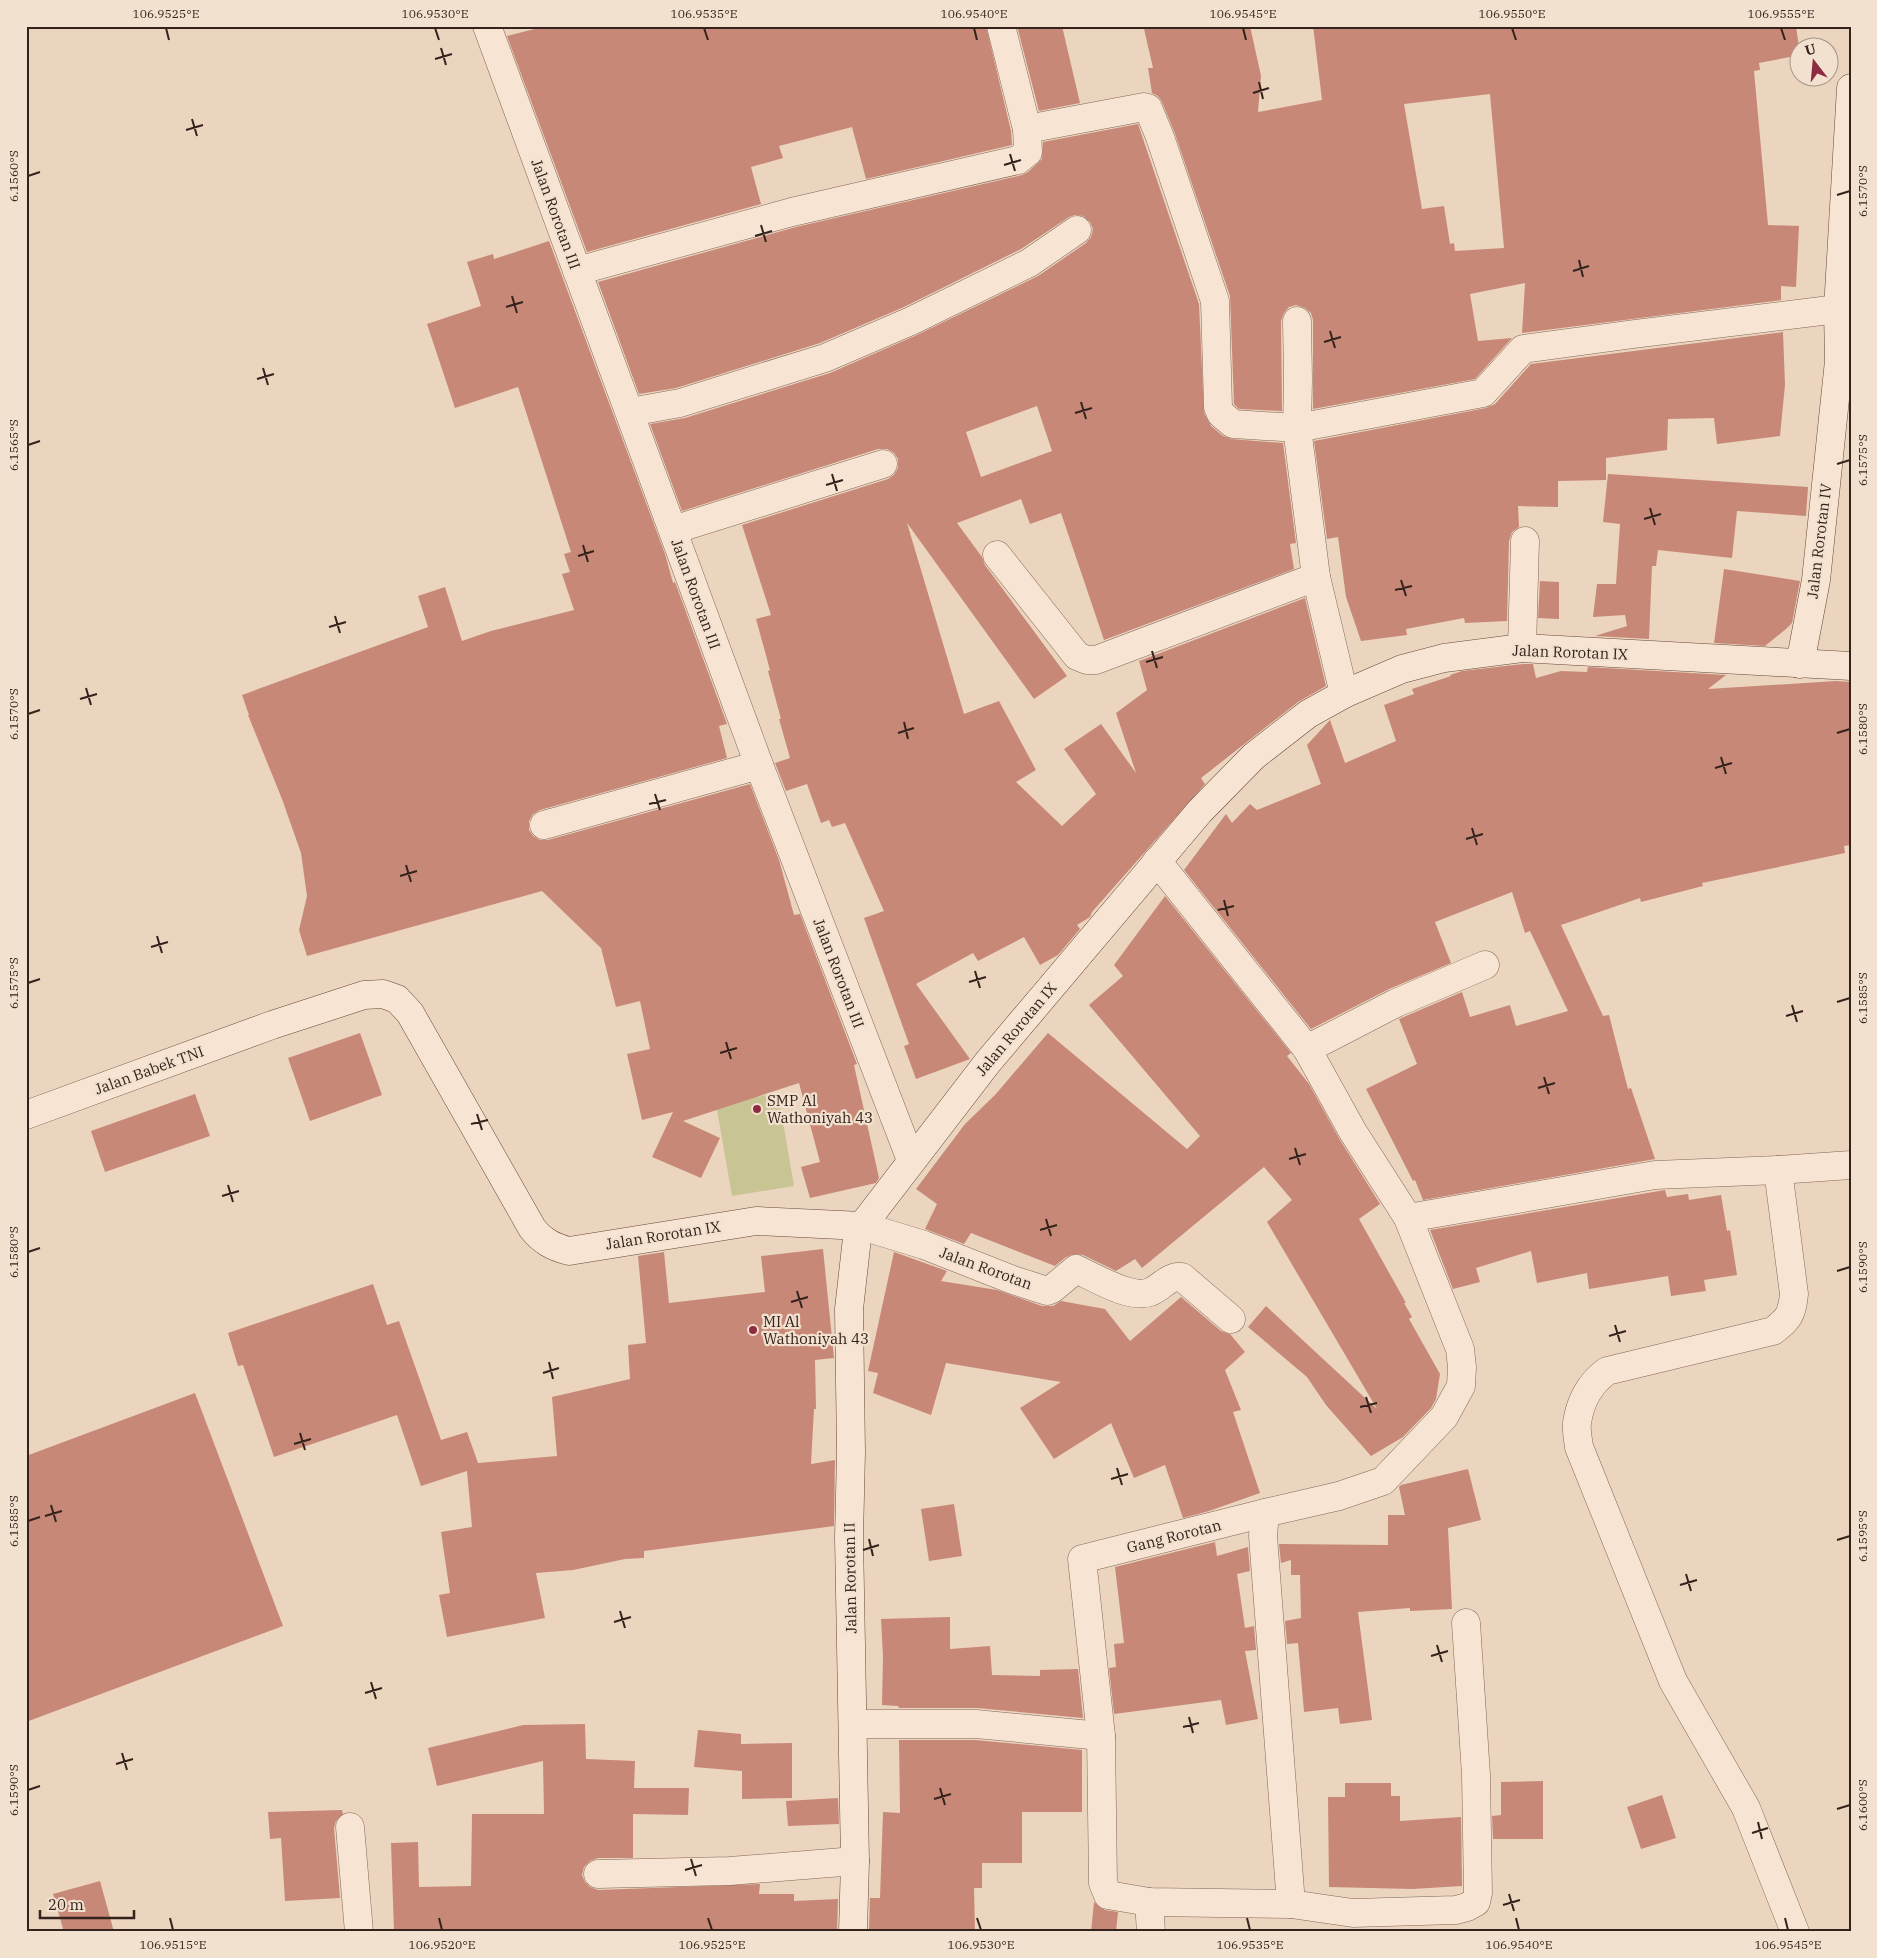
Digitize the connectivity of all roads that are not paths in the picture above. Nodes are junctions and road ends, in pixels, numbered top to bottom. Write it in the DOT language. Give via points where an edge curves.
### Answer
graph roads {
  1 [pos="488,26"];
  2 [pos="1001,26"];
  3 [pos="1851,88"];
  4 [pos="1027,129"];
  5 [pos="1077,230"];
  6 [pos="576,271"];
  7 [pos="1838,310"];
  8 [pos="1297,321"];
  9 [pos="1845,360"];
  10 [pos="630,412"];
  11 [pos="1297,428"];
  12 [pos="884,464"];
  13 [pos="673,530"];
  14 [pos="1525,541"];
  15 [pos="997,555"];
  16 [pos="1316,577"];
  17 [pos="1522,648"];
  18 [pos="1800,664"];
  19 [pos="1851,666"];
  20 [pos="1344,694"];
  21 [pos="759,765"];
  22 [pos="544,825"];
  23 [pos="1157,862"];
  24 [pos="1485,965"];
  25 [pos="272,1025"];
  26 [pos="1307,1049"];
  27 [pos="26,1115"];
  28 [pos="911,1160"];
  29 [pos="1851,1165"];
  30 [pos="1778,1170"];
  31 [pos="1408,1218"];
  32 [pos="862,1226"];
  33 [pos="1231,1319"];
  34 [pos="1265,1513"];
  35 [pos="1466,1622"];
  36 [pos="852,1724"];
  37 [pos="1101,1736"];
  38 [pos="350,1827"];
  39 [pos="855,1861"];
  40 [pos="598,1874"];
  41 [pos="1149,1902"];
  42 [pos="1291,1904"];
  43 [pos="358,1932"];
  44 [pos="853,1932"];
  45 [pos="1151,1932"];
  46 [pos="1795,1932"];
  1 -- 6 [label="street, Jalan Rorotan III"];
  2 -- 4 [label="street"];
  3 -- 7 [label="street, Jalan Rorotan IV"];
  4 -- 6 [label="street" via="1028,152 1018,160 792,212"];
  4 -- 11 [label="street" via="1148,108 1215,301 1218,407 1221,414 1233,424"];
  5 -- 10 [label="street" via="1029,263 911,321 825,358 680,403"];
  6 -- 10 [label="street, Jalan Rorotan III"];
  7 -- 9 [label="street, Jalan Rorotan IV"];
  7 -- 11 [label="street" via="1522,350 1484,394"];
  8 -- 11 [label="street"];
  9 -- 18 [label="street, Jalan Rorotan IV" via="1816,580"];
  10 -- 13 [label="street, Jalan Rorotan III"];
  11 -- 16 [label="street"];
  12 -- 13 [label="street"];
  13 -- 21 [label="street, Jalan Rorotan III"];
  14 -- 17 [label="street"];
  15 -- 16 [label="street" via="1077,656 1087,660 1096,660"];
  16 -- 20 [label="street"];
  17 -- 18 [label="street, Jalan Rorotan IX"];
  17 -- 20 [label="street, Jalan Rorotan IX" via="1444,658 1402,669"];
  18 -- 19 [label="street, Jalan Rorotan IX"];
  20 -- 23 [label="street, Jalan Rorotan IX" via="1308,714 1254,756 1200,811"];
  21 -- 22 [label="street"];
  21 -- 28 [label="street, Jalan Rorotan III"];
  23 -- 26 [label="street, Gang Rorotan"];
  23 -- 28 [label="street, Jalan Rorotan IX" via="988,1062"];
  24 -- 26 [label="street" via="1396,1003"];
  25 -- 27 [label="street, Jalan Babek TNI"];
  25 -- 32 [label="street, Jalan Rorotan IX" via="364,995 383,994 397,999 410,1013 532,1228 540,1238 556,1248 569,1251 756,1221"];
  26 -- 31 [label="street, Gang Rorotan" via="1353,1132"];
  28 -- 32 [label="street, Jalan Rorotan IX"];
  29 -- 30 [label="street"];
  30 -- 31 [label="street" via="1655,1174"];
  30 -- 46 [label="street" via="1794,1294 1793,1308 1786,1321 1773,1331 1607,1371 1595,1380 1585,1396 1576,1424 1579,1447 1673,1680 1746,1808"];
  31 -- 34 [label="street, Gang Rorotan" via="1460,1349 1461,1386 1444,1417 1383,1481 1339,1496"];
  32 -- 33 [label="street, Jalan Rorotan" via="924,1245 1047,1291 1076,1269 1138,1294 1182,1277"];
  32 -- 36 [label="street, Jalan Rorotan II" via="857,1238 850,1309"];
  34 -- 37 [label="street, Gang Rorotan" via="1082,1559"];
  34 -- 42 [label="street" via="1263,1536"];
  35 -- 42 [label="street" via="1476,1775 1476,1902 1456,1910 1353,1913"];
  36 -- 37 [label="street" via="976,1724"];
  36 -- 39 [label="street, Jalan Rorotan II"];
  37 -- 41 [label="street" via="1105,1890 1108,1895"];
  38 -- 43 [label="street"];
  39 -- 40 [label="street" via="730,1871"];
  39 -- 44 [label="street, Jalan Rorotan II"];
  41 -- 42 [label="street"];
  41 -- 45 [label="street"];
}
